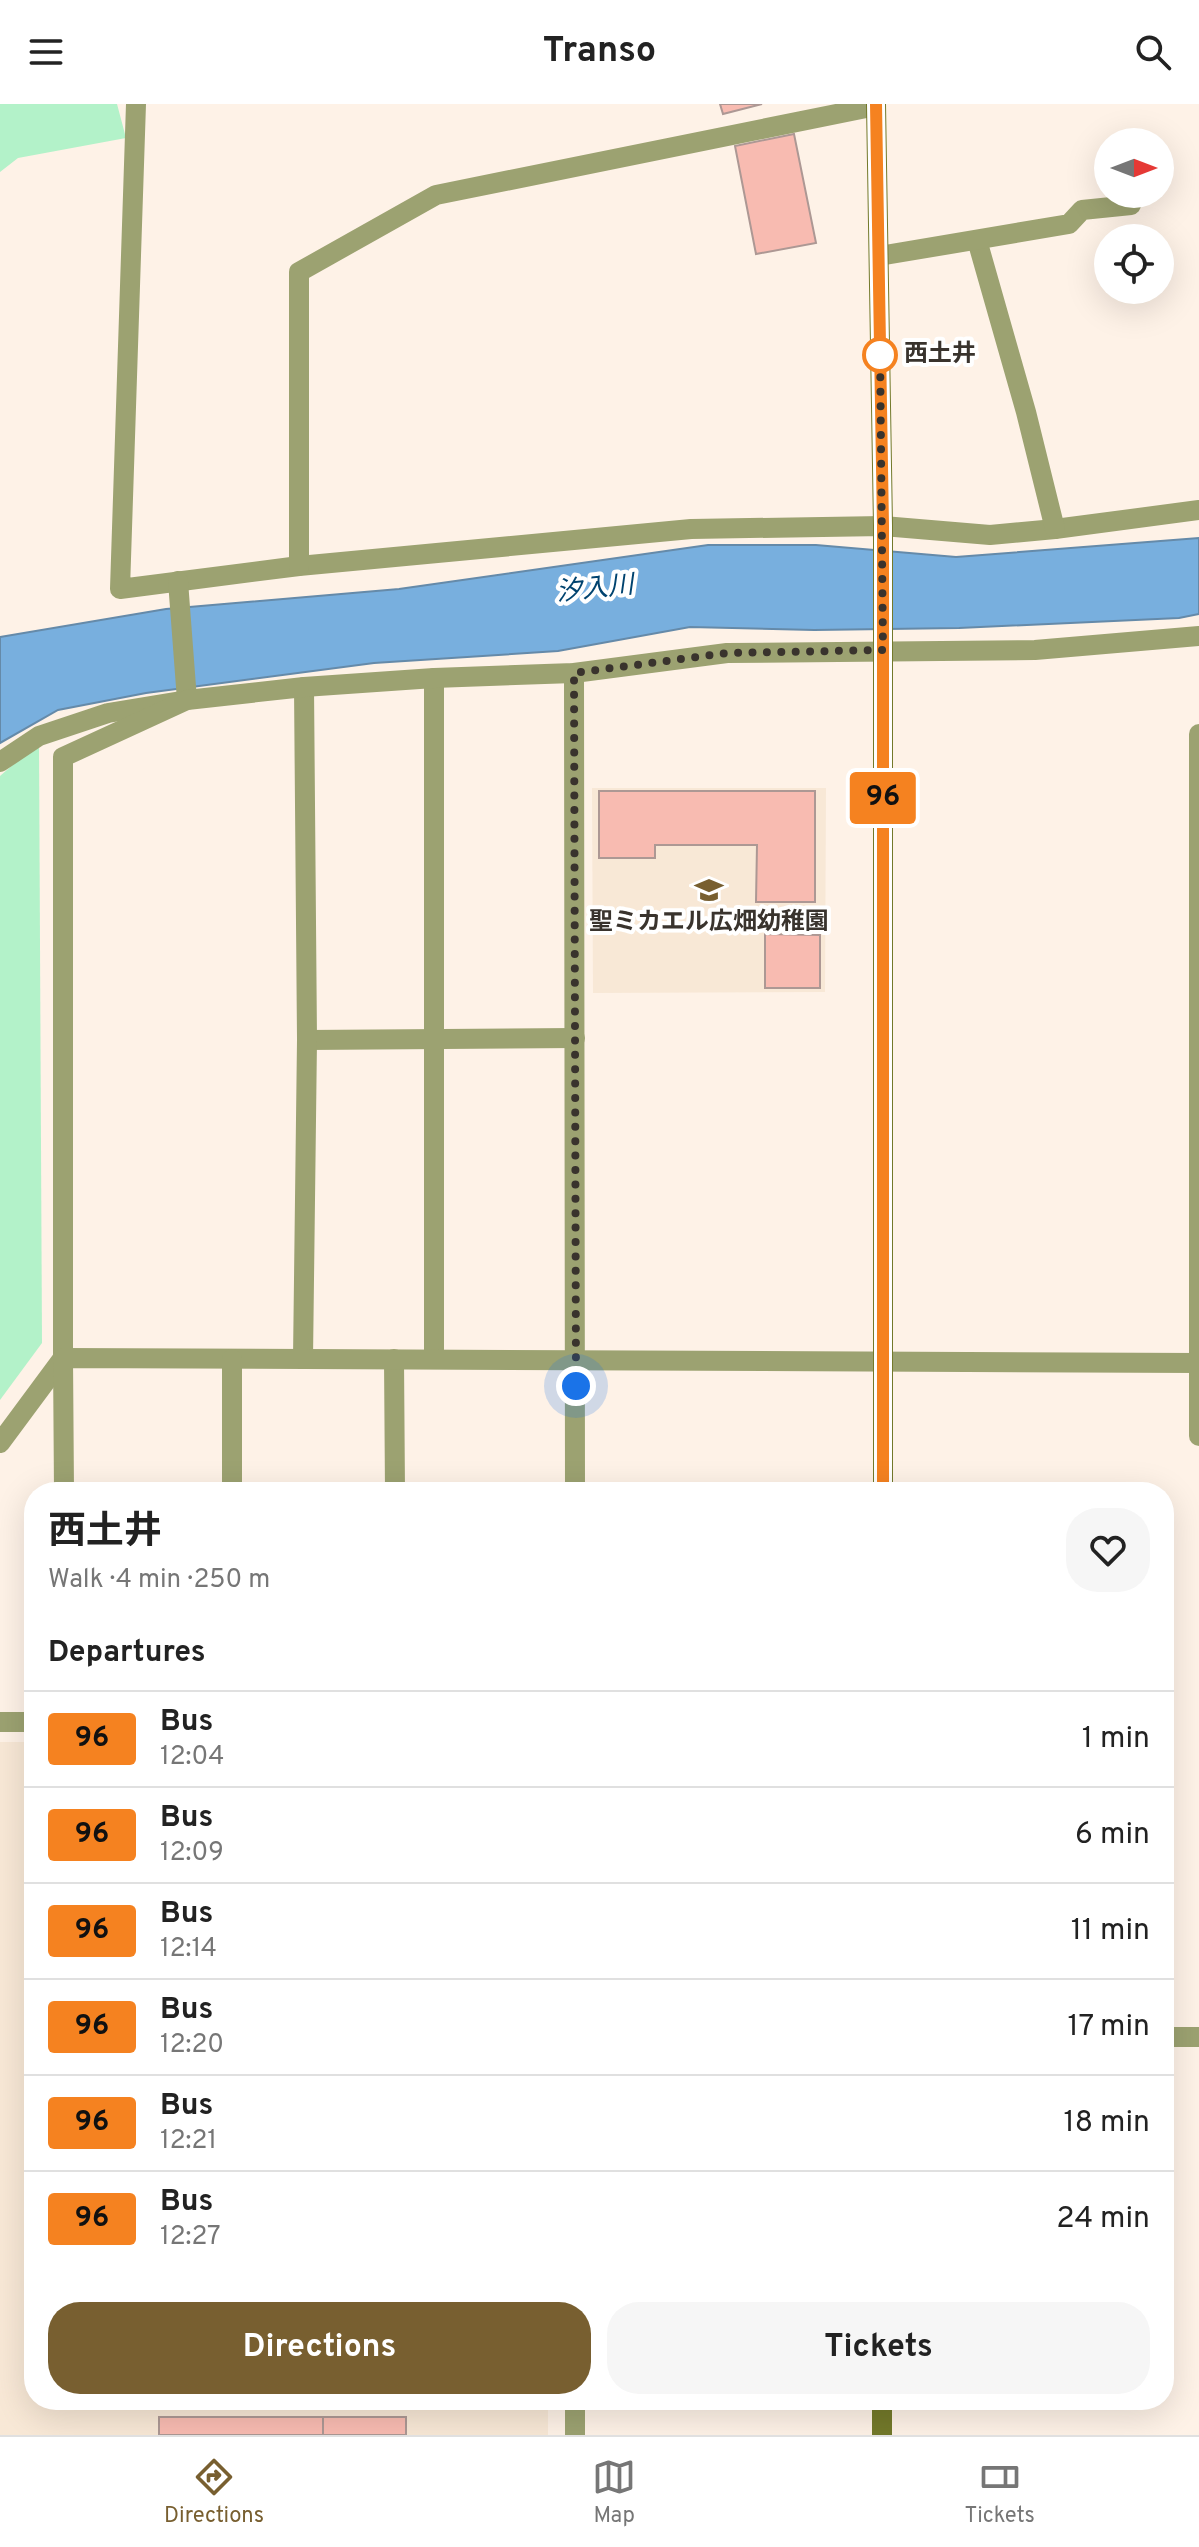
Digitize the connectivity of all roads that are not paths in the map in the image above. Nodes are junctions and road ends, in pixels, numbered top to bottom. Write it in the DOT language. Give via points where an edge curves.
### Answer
graph roads {
  1 [pos="140,105"];
  2 [pos="876,105"];
  3 [pos="1102,208"];
  4 [pos="977,240"];
  5 [pos="879,256"];
  6 [pos="1199,510"];
  7 [pos="883,526"];
  8 [pos="1055,529"];
  9 [pos="299,566"];
  10 [pos="178,581"];
  11 [pos="1199,636"];
  12 [pos="883,650"];
  13 [pos="574,673"];
  14 [pos="434,678"];
  15 [pos="304,687"];
  16 [pos="187,700"];
  17 [pos="1199,734"];
  18 [pos="0,762"];
  19 [pos="575,1038"];
  20 [pos="432,1039"];
  21 [pos="307,1040"];
  22 [pos="63,1358"];
  23 [pos="232,1359"];
  24 [pos="303,1359"];
  25 [pos="394,1359"];
  26 [pos="434,1359"];
  27 [pos="577,1360"];
  28 [pos="883,1361"];
  29 [pos="1198,1363"];
  30 [pos="1199,1436"];
  31 [pos="0,1443"];
  32 [pos="64,1482"];
  33 [pos="232,1482"];
  34 [pos="395,1482"];
  35 [pos="575,1482"];
  36 [pos="883,1482"];
  37 [pos="0,1722"];
  38 [pos="24,1722"];
  39 [pos="1174,2037"];
  40 [pos="1199,2037"];
  41 [pos="575,2410"];
  42 [pos="882,2410"];
  43 [pos="575,2435"];
  44 [pos="882,2435"];
  1 -- 10 [label="street" via="120,589"];
  2 -- 5 [label="street"];
  2 -- 9 [label="street" via="436,195 299,272"];
  3 -- 4 [label="street" via="1082,210 1069,224"];
  4 -- 5 [label="street"];
  4 -- 8 [label="street"];
  5 -- 7 [label="street"];
  6 -- 8 [label="street"];
  7 -- 8 [label="street" via="990,535"];
  7 -- 9 [label="street" via="691,529"];
  7 -- 12 [label="street"];
  9 -- 10 [label="street"];
  10 -- 16 [label="street"];
  11 -- 12 [label="street" via="1035,650"];
  12 -- 13 [label="street" via="727,653"];
  12 -- 28 [label="street"];
  13 -- 14 [label="street"];
  13 -- 19 [label="street"];
  14 -- 15 [label="street"];
  14 -- 20 [label="street"];
  15 -- 16 [label="street"];
  15 -- 21 [label="street"];
  16 -- 18 [label="street" via="108,713 39,736"];
  16 -- 22 [label="street" via="63,757"];
  17 -- 29 [label="street"];
  19 -- 20 [label="street"];
  19 -- 27 [label="street"];
  20 -- 21 [label="street"];
  20 -- 26 [label="street"];
  21 -- 24 [label="street"];
  22 -- 23 [label="street"];
  22 -- 31 [label="street"];
  22 -- 32 [label="street"];
  23 -- 24 [label="street"];
  23 -- 33 [label="street"];
  24 -- 25 [label="street"];
  25 -- 26 [label="street"];
  25 -- 34 [label="street"];
  26 -- 27 [label="street"];
  27 -- 28 [label="street"];
  27 -- 35 [label="street"];
  28 -- 29 [label="street"];
  28 -- 36 [label="street"];
  29 -- 30 [label="street"];
  37 -- 38 [label="street"];
  39 -- 40 [label="street"];
  41 -- 43 [label="street"];
  42 -- 44 [label="street"];
}
